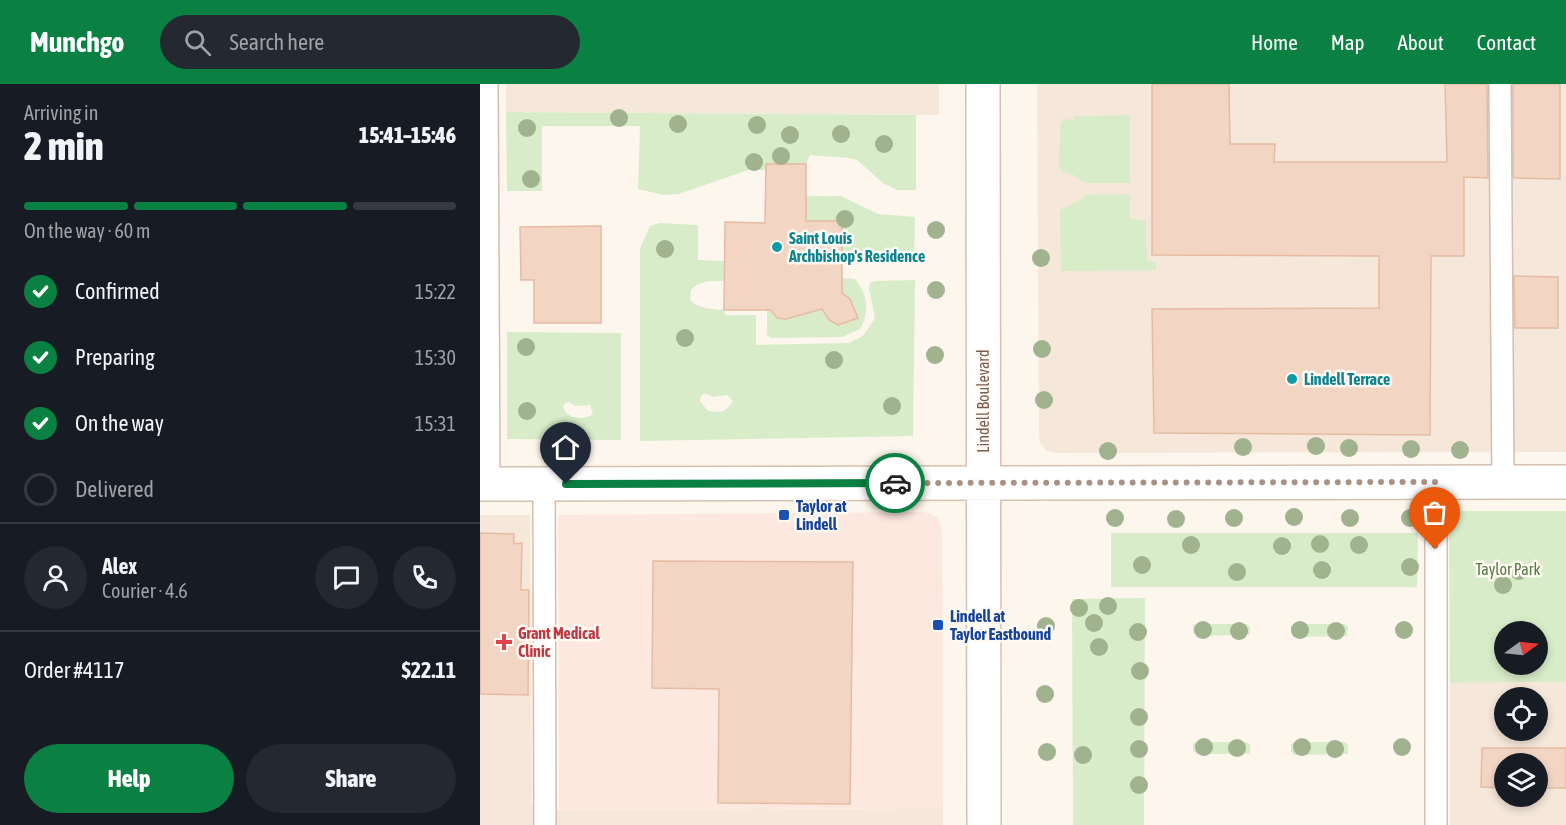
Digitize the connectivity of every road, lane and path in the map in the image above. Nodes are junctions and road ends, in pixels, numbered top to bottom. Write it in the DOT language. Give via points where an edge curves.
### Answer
graph roads {
  1 [pos="487,84"];
  2 [pos="983,84"];
  3 [pos="1500,84"];
  4 [pos="1436,482"];
  5 [pos="1503,482"];
  6 [pos="1566,482"];
  7 [pos="983,483"];
  8 [pos="485,484"];
  9 [pos="544,484"];
  10 [pos="545,825"];
  11 [pos="984,825"];
  12 [pos="1436,825"];
  1 -- 8 [label="lane"];
  2 -- 7 [label="street, Lindell Boulevard"];
  3 -- 5 [label="lane"];
  4 -- 5 [label="street"];
  4 -- 7 [label="street"];
  4 -- 12 [label="lane"];
  5 -- 6 [label="street"];
  7 -- 9 [label="street"];
  7 -- 11 [label="street, Lindell Boulevard"];
  8 -- 9 [label="street"];
  9 -- 10 [label="lane"];
}
